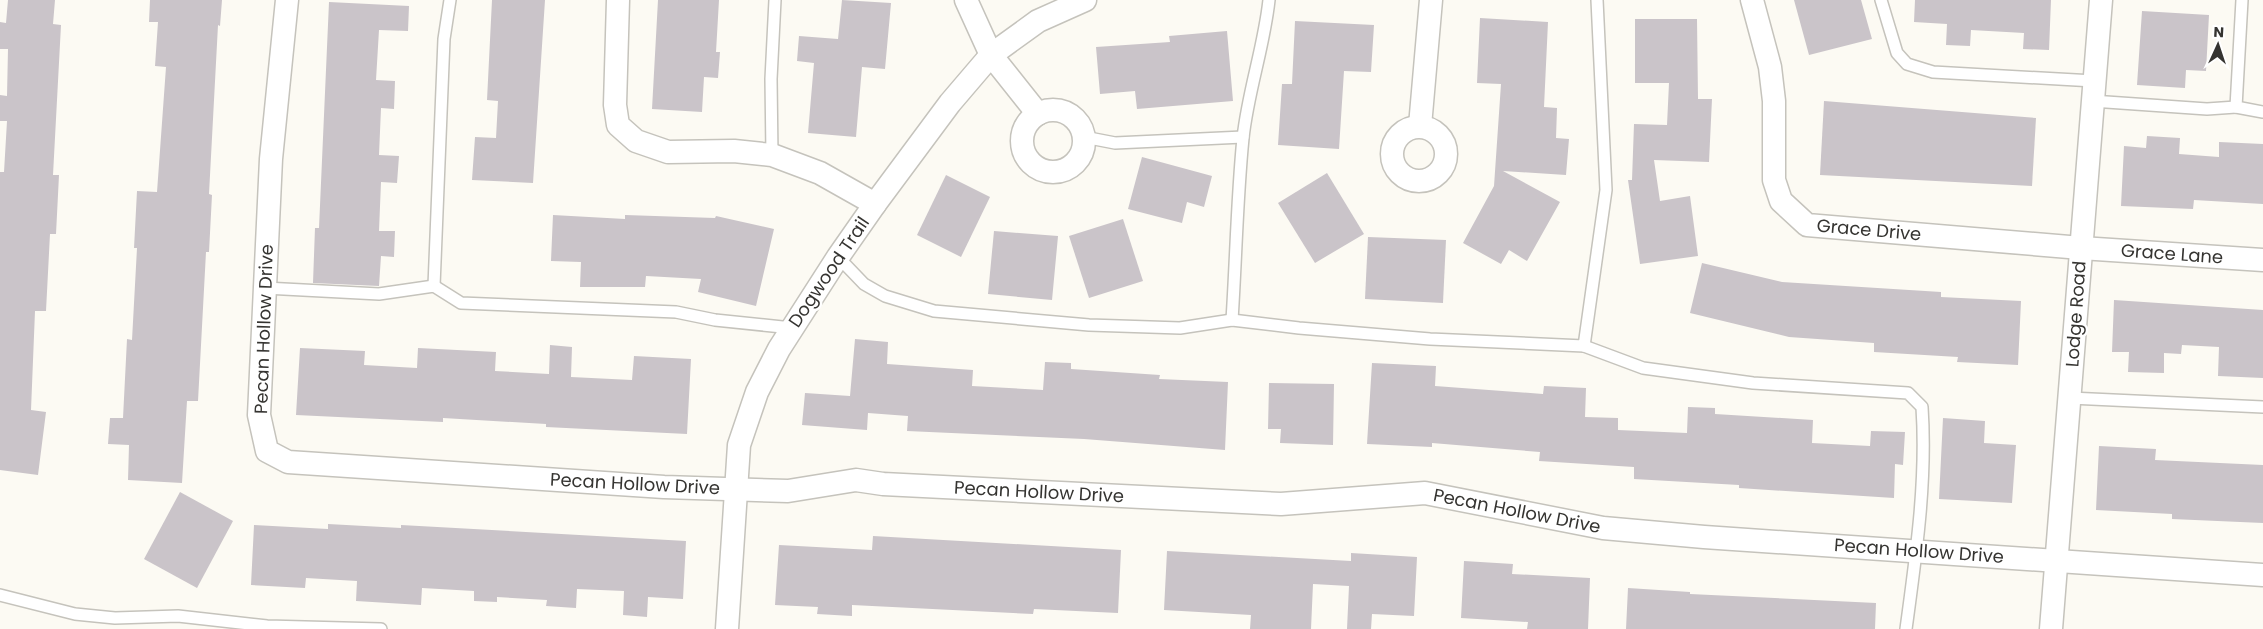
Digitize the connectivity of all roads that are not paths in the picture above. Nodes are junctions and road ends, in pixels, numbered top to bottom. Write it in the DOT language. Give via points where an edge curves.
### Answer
graph roads {
  1 [pos="287,0"];
  2 [pos="450,0"];
  3 [pos="618,0"];
  4 [pos="775,0"];
  5 [pos="966,0"];
  6 [pos="1085,0"];
  7 [pos="1269,0"];
  8 [pos="1431,0"];
  9 [pos="1596,0"];
  10 [pos="1752,0"];
  11 [pos="1881,0"];
  12 [pos="2101,0"];
  13 [pos="2242,0"];
  14 [pos="991,55"];
  15 [pos="2093,91"];
  16 [pos="2236,107"];
  17 [pos="2263,112"];
  18 [pos="1038,114"];
  19 [pos="1420,126"];
  20 [pos="1084,137"];
  21 [pos="1243,137"];
  22 [pos="772,155"];
  23 [pos="876,204"];
  24 [pos="2081,248"];
  25 [pos="838,257"];
  26 [pos="2263,260"];
  27 [pos="434,286"];
  28 [pos="265,288"];
  29 [pos="1232,320"];
  30 [pos="792,328"];
  31 [pos="1584,346"];
  32 [pos="2070,398"];
  33 [pos="2263,407"];
  34 [pos="736,489"];
  35 [pos="1916,551"];
  36 [pos="2058,560"];
  37 [pos="2263,575"];
  38 [pos="0,595"];
  39 [pos="381,629"];
  40 [pos="727,629"];
  41 [pos="1906,629"];
  42 [pos="2051,629"];
  1 -- 28 [label="street, Pecan Hollow Drive" via="271,158"];
  2 -- 27 [label="lane" via="444,39"];
  3 -- 22 [label="street" via="615,105 618,125 636,141 668,152 734,151"];
  4 -- 22 [label="lane"];
  5 -- 14 [label="street"];
  6 -- 14 [label="street, Dogwood Trail" via="1038,21"];
  7 -- 21 [label="lane" via="1267,25"];
  8 -- 19 [label="street"];
  9 -- 31 [label="lane" via="1606,190"];
  10 -- 24 [label="street, Grace Drive" via="1770,67 1774,102 1774,180 1781,201 1807,225"];
  11 -- 15 [label="lane" via="1897,53 1907,64 1932,72"];
  12 -- 15 [label="street, Lodge Road"];
  13 -- 16 [label="lane"];
  14 -- 18 [label="street"];
  14 -- 23 [label="street, Dogwood Trail" via="950,103"];
  15 -- 16 [label="lane" via="2208,109"];
  15 -- 24 [label="street, Lodge Road"];
  16 -- 17 [label="lane"];
  18 -- 20 [label="street" via="1048,110 1067,113 1076,119"];
  18 -- 20 [label="street" via="1030,120 1022,139 1028,159 1036,166 1045,170 1065,170 1080,156"];
  20 -- 21 [label="lane" via="1115,143"];
  21 -- 29 [label="lane"];
  22 -- 23 [label="street" via="820,173"];
  23 -- 25 [label="street, Dogwood Trail"];
  24 -- 26 [label="street, Grace Lane"];
  24 -- 32 [label="street, Lodge Road"];
  25 -- 29 [label="lane" via="864,284 884,296 934,311 1144,327 1180,328"];
  25 -- 30 [label="street, Dogwood Trail"];
  27 -- 28 [label="lane" via="380,294"];
  27 -- 30 [label="lane" via="461,303 676,312"];
  28 -- 34 [label="street, Pecan Hollow Drive" via="259,415 267,451 288,462"];
  29 -- 31 [label="lane" via="1430,339"];
  30 -- 34 [label="street, Dogwood Trail" via="754,400 739,445"];
  31 -- 35 [label="lane" via="1643,368 1753,383 1908,393 1922,407 1925,451"];
  32 -- 33 [label="lane"];
  32 -- 36 [label="street, Lodge Road"];
  34 -- 35 [label="street, Pecan Hollow Drive" via="788,491 856,480 1281,504 1425,493 1603,528"];
  34 -- 40 [label="street, Dogwood Trail"];
  35 -- 36 [label="street, Pecan Hollow Drive"];
  35 -- 41 [label="lane"];
  36 -- 37 [label="street, Pecan Hollow Drive"];
  36 -- 42 [label="street, Lodge Road"];
  38 -- 39 [label="lane" via="75,614 115,618 178,616 267,626"];
}
